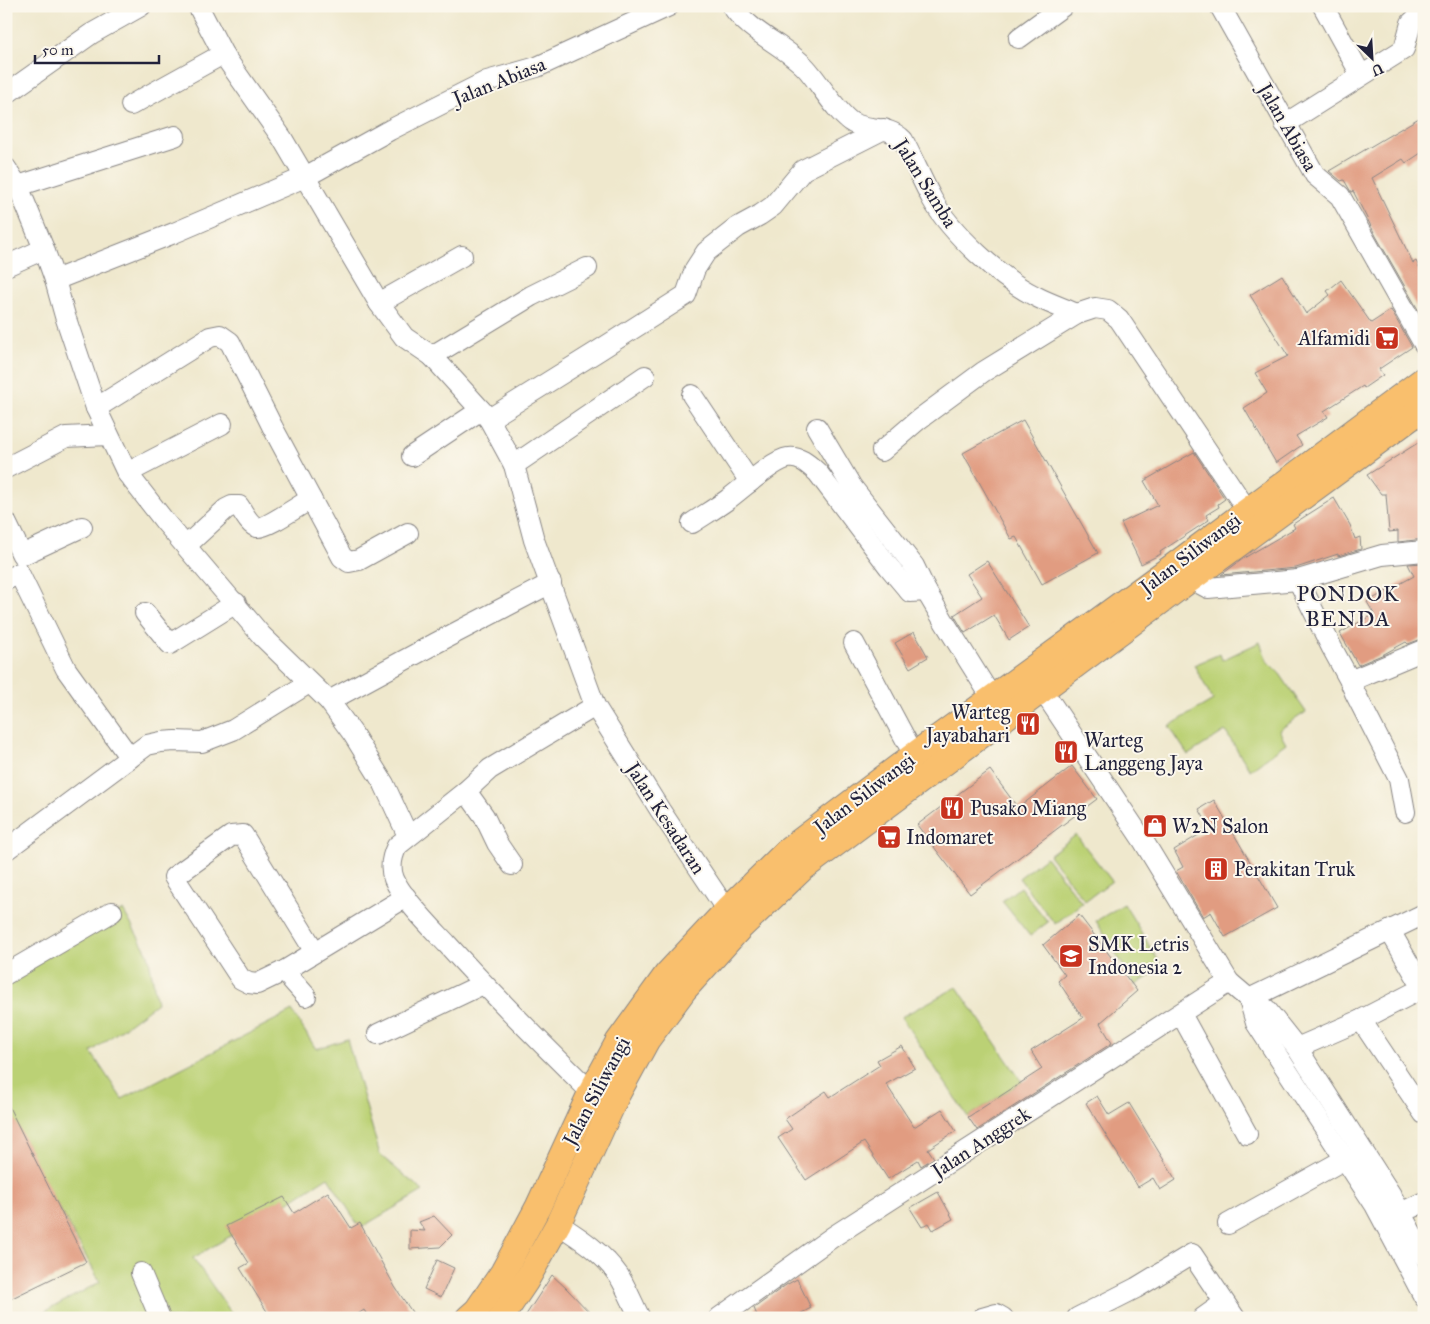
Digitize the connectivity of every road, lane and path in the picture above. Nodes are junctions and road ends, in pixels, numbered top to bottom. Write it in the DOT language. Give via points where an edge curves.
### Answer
graph roads {
  1 [pos="141,6"];
  2 [pos="198,6"];
  3 [pos="669,6"];
  4 [pos="732,6"];
  5 [pos="1063,6"];
  6 [pos="1220,6"];
  7 [pos="1323,6"];
  8 [pos="1424,11"];
  9 [pos="1042,12"];
  10 [pos="1019,38"];
  11 [pos="223,54"];
  12 [pos="1362,75"];
  13 [pos="6,94"];
  14 [pos="131,105"];
  15 [pos="1285,124"];
  16 [pos="884,129"];
  17 [pos="175,136"];
  18 [pos="6,168"];
  19 [pos="305,177"];
  20 [pos="18,186"];
  21 [pos="44,249"];
  22 [pos="462,256"];
  23 [pos="6,266"];
  24 [pos="587,268"];
  25 [pos="56,280"];
  26 [pos="379,303"];
  27 [pos="1077,314"];
  28 [pos="1424,344"];
  29 [pos="432,356"];
  30 [pos="645,376"];
  31 [pos="1424,379"];
  32 [pos="692,395"];
  33 [pos="96,408"];
  34 [pos="1424,408"];
  35 [pos="485,414"];
  36 [pos="222,424"];
  37 [pos="817,428"];
  38 [pos="108,435"];
  39 [pos="78,436"];
  40 [pos="882,451"];
  41 [pos="412,456"];
  42 [pos="514,464"];
  43 [pos="6,468"];
  44 [pos="127,473"];
  45 [pos="6,481"];
  46 [pos="750,482"];
  47 [pos="311,499"];
  48 [pos="1247,510"];
  49 [pos="6,522"];
  50 [pos="692,523"];
  51 [pos="82,527"];
  52 [pos="408,534"];
  53 [pos="187,545"];
  54 [pos="1424,551"];
  55 [pos="1190,579"];
  56 [pos="6,580"];
  57 [pos="1298,580"];
  58 [pos="551,583"];
  59 [pos="926,591"];
  60 [pos="236,604"];
  61 [pos="145,612"];
  62 [pos="854,643"];
  63 [pos="1424,650"];
  64 [pos="1350,681"];
  65 [pos="309,683"];
  66 [pos="1043,691"];
  67 [pos="992,698"];
  68 [pos="329,701"];
  69 [pos="595,706"];
  70 [pos="914,755"];
  71 [pos="130,758"];
  72 [pos="466,791"];
  73 [pos="1406,812"];
  74 [pos="408,836"];
  75 [pos="6,850"];
  76 [pos="512,865"];
  77 [pos="406,897"];
  78 [pos="112,912"];
  79 [pos="1424,914"];
  80 [pos="733,919"];
  81 [pos="1390,931"];
  82 [pos="315,952"];
  83 [pos="284,971"];
  84 [pos="6,974"];
  85 [pos="1229,982"];
  86 [pos="483,984"];
  87 [pos="1423,989"];
  88 [pos="306,996"];
  89 [pos="1249,999"];
  90 [pos="1181,1014"];
  91 [pos="1361,1020"];
  92 [pos="378,1034"];
  93 [pos="1297,1048"];
  94 [pos="591,1092"];
  95 [pos="1424,1114"];
  96 [pos="1247,1134"];
  97 [pos="1345,1159"];
  98 [pos="1383,1200"];
  99 [pos="1424,1202"];
  100 [pos="1400,1213"];
  101 [pos="558,1224"];
  102 [pos="1228,1224"];
  103 [pos="1424,1256"];
  104 [pos="141,1273"];
  105 [pos="1424,1297"];
  106 [pos="1230,1311"];
  107 [pos="741,1312"];
  108 [pos="160,1318"];
  109 [pos="468,1318"];
  110 [pos="502,1318"];
  111 [pos="640,1318"];
  112 [pos="719,1318"];
  113 [pos="982,1318"];
  114 [pos="1003,1318"];
  115 [pos="1076,1318"];
  116 [pos="1203,1318"];
  1 -- 13 [label="street" via="91,34"];
  2 -- 11 [label="street, Jalan Kesadaran"];
  3 -- 19 [label="street, Jalan Abiasa" via="538,67 487,81"];
  4 -- 16 [label="street, Jalan Samba" via="746,24 804,66 852,123"];
  5 -- 9 [label="street"];
  6 -- 15 [label="street, Jalan Abiasa"];
  7 -- 12 [label="street"];
  8 -- 12 [label="street" via="1411,23 1404,49"];
  9 -- 10 [label="street"];
  11 -- 14 [label="street"];
  11 -- 19 [label="street, Jalan Kesadaran"];
  12 -- 15 [label="street"];
  15 -- 28 [label="street, Jalan Abiasa" via="1314,175 1340,196"];
  16 -- 27 [label="street, Jalan Samba" via="896,133 903,140 932,199 962,238 1008,280 1034,296"];
  16 -- 35 [label="street" via="802,170 773,206 706,252 695,269 686,295 598,351"];
  17 -- 20 [label="street"];
  18 -- 20 [label="street"];
  19 -- 25 [label="street, Jalan Abiasa"];
  19 -- 26 [label="street, Jalan Kesadaran"];
  20 -- 21 [label="street"];
  21 -- 23 [label="street"];
  21 -- 25 [label="street"];
  22 -- 26 [label="street"];
  24 -- 29 [label="street" via="531,296"];
  25 -- 33 [label="street"];
  26 -- 29 [label="street, Jalan Kesadaran" via="404,337"];
  27 -- 40 [label="street" via="982,372"];
  27 -- 48 [label="street" via="1095,308 1108,310 1119,318"];
  29 -- 35 [label="street, Jalan Kesadaran"];
  30 -- 42 [label="street"];
  31 -- 48 [label="main road, Jalan Siliwangi"];
  32 -- 46 [label="street"];
  33 -- 38 [label="street"];
  33 -- 47 [label="street" via="210,337 220,335 230,342"];
  34 -- 55 [label="main road, Jalan Siliwangi"];
  35 -- 41 [label="street"];
  35 -- 42 [label="street, Jalan Kesadaran"];
  36 -- 44 [label="street"];
  37 -- 59 [label="street" via="852,486 914,566"];
  38 -- 39 [label="street"];
  38 -- 44 [label="street"];
  39 -- 43 [label="street" via="66,437"];
  39 -- 45 [label="street" via="69,448"];
  42 -- 58 [label="street, Jalan Kesadaran" via="534,540"];
  44 -- 53 [label="street"];
  46 -- 50 [label="street"];
  46 -- 59 [label="street" via="775,462 797,458 806,462 818,472 910,592"];
  47 -- 52 [label="street" via="342,557 349,562"];
  47 -- 53 [label="street" via="266,526 258,527 239,506 232,506"];
  48 -- 67 [label="main road, Jalan Siliwangi"];
  49 -- 51 [label="street" via="22,555"];
  53 -- 60 [label="street"];
  54 -- 57 [label="street" via="1382,555"];
  55 -- 57 [label="street" via="1208,588"];
  55 -- 66 [label="main road, Jalan Siliwangi"];
  56 -- 71 [label="street" via="19,573 66,669"];
  57 -- 64 [label="street"];
  58 -- 68 [label="street"];
  58 -- 69 [label="street, Jalan Kesadaran"];
  59 -- 67 [label="street"];
  60 -- 61 [label="street" via="170,644"];
  60 -- 65 [label="street" via="262,636"];
  62 -- 70 [label="street"];
  63 -- 64 [label="street"];
  64 -- 73 [label="street" via="1399,778"];
  65 -- 68 [label="street"];
  65 -- 71 [label="street" via="233,730 202,742 175,740 147,745"];
  66 -- 80 [label="main road, Jalan Siliwangi"];
  66 -- 85 [label="street" via="1144,842"];
  67 -- 70 [label="main road, Jalan Siliwangi"];
  68 -- 74 [label="street" via="384,784"];
  69 -- 72 [label="street" via="490,769"];
  69 -- 80 [label="street, Jalan Kesadaran"];
  70 -- 80 [label="main road, Jalan Siliwangi" via="787,851"];
  71 -- 75 [label="street"];
  72 -- 74 [label="street"];
  72 -- 76 [label="street"];
  74 -- 77 [label="street" via="397,846 391,866 394,879"];
  77 -- 82 [label="street"];
  77 -- 86 [label="street"];
  78 -- 84 [label="street"];
  79 -- 81 [label="street"];
  80 -- 94 [label="main road, Jalan Siliwangi" via="667,974 618,1042"];
  80 -- 101 [label="main road, Jalan Siliwangi" via="647,1040 617,1095"];
  81 -- 87 [label="street"];
  81 -- 89 [label="street"];
  82 -- 83 [label="street"];
  82 -- 83 [label="street" via="243,836 231,836 174,877 241,979 257,984"];
  83 -- 88 [label="street"];
  85 -- 89 [label="street"];
  85 -- 90 [label="street, Jalan Anggrek"];
  86 -- 92 [label="street"];
  86 -- 94 [label="street"];
  87 -- 91 [label="street"];
  89 -- 93 [label="street" via="1266,1009"];
  89 -- 97 [label="street" via="1256,1023"];
  90 -- 96 [label="street"];
  90 -- 107 [label="street, Jalan Anggrek" via="834,1236"];
  91 -- 93 [label="street"];
  91 -- 95 [label="street"];
  93 -- 98 [label="street"];
  94 -- 109 [label="main road, Jalan Siliwangi" via="529,1224 502,1272"];
  97 -- 98 [label="street"];
  97 -- 102 [label="street"];
  98 -- 100 [label="street"];
  98 -- 105 [label="street"];
  99 -- 100 [label="street"];
  100 -- 103 [label="street"];
  101 -- 110 [label="main road, Jalan Siliwangi"];
  101 -- 111 [label="street" via="584,1241 610,1265"];
  104 -- 108 [label="street"];
  106 -- 115 [label="street" via="1192,1254 1136,1288"];
  106 -- 116 [label="street"];
  107 -- 112 [label="street, Jalan Anggrek"];
  113 -- 114 [label="street" via="996,1314"];
}
